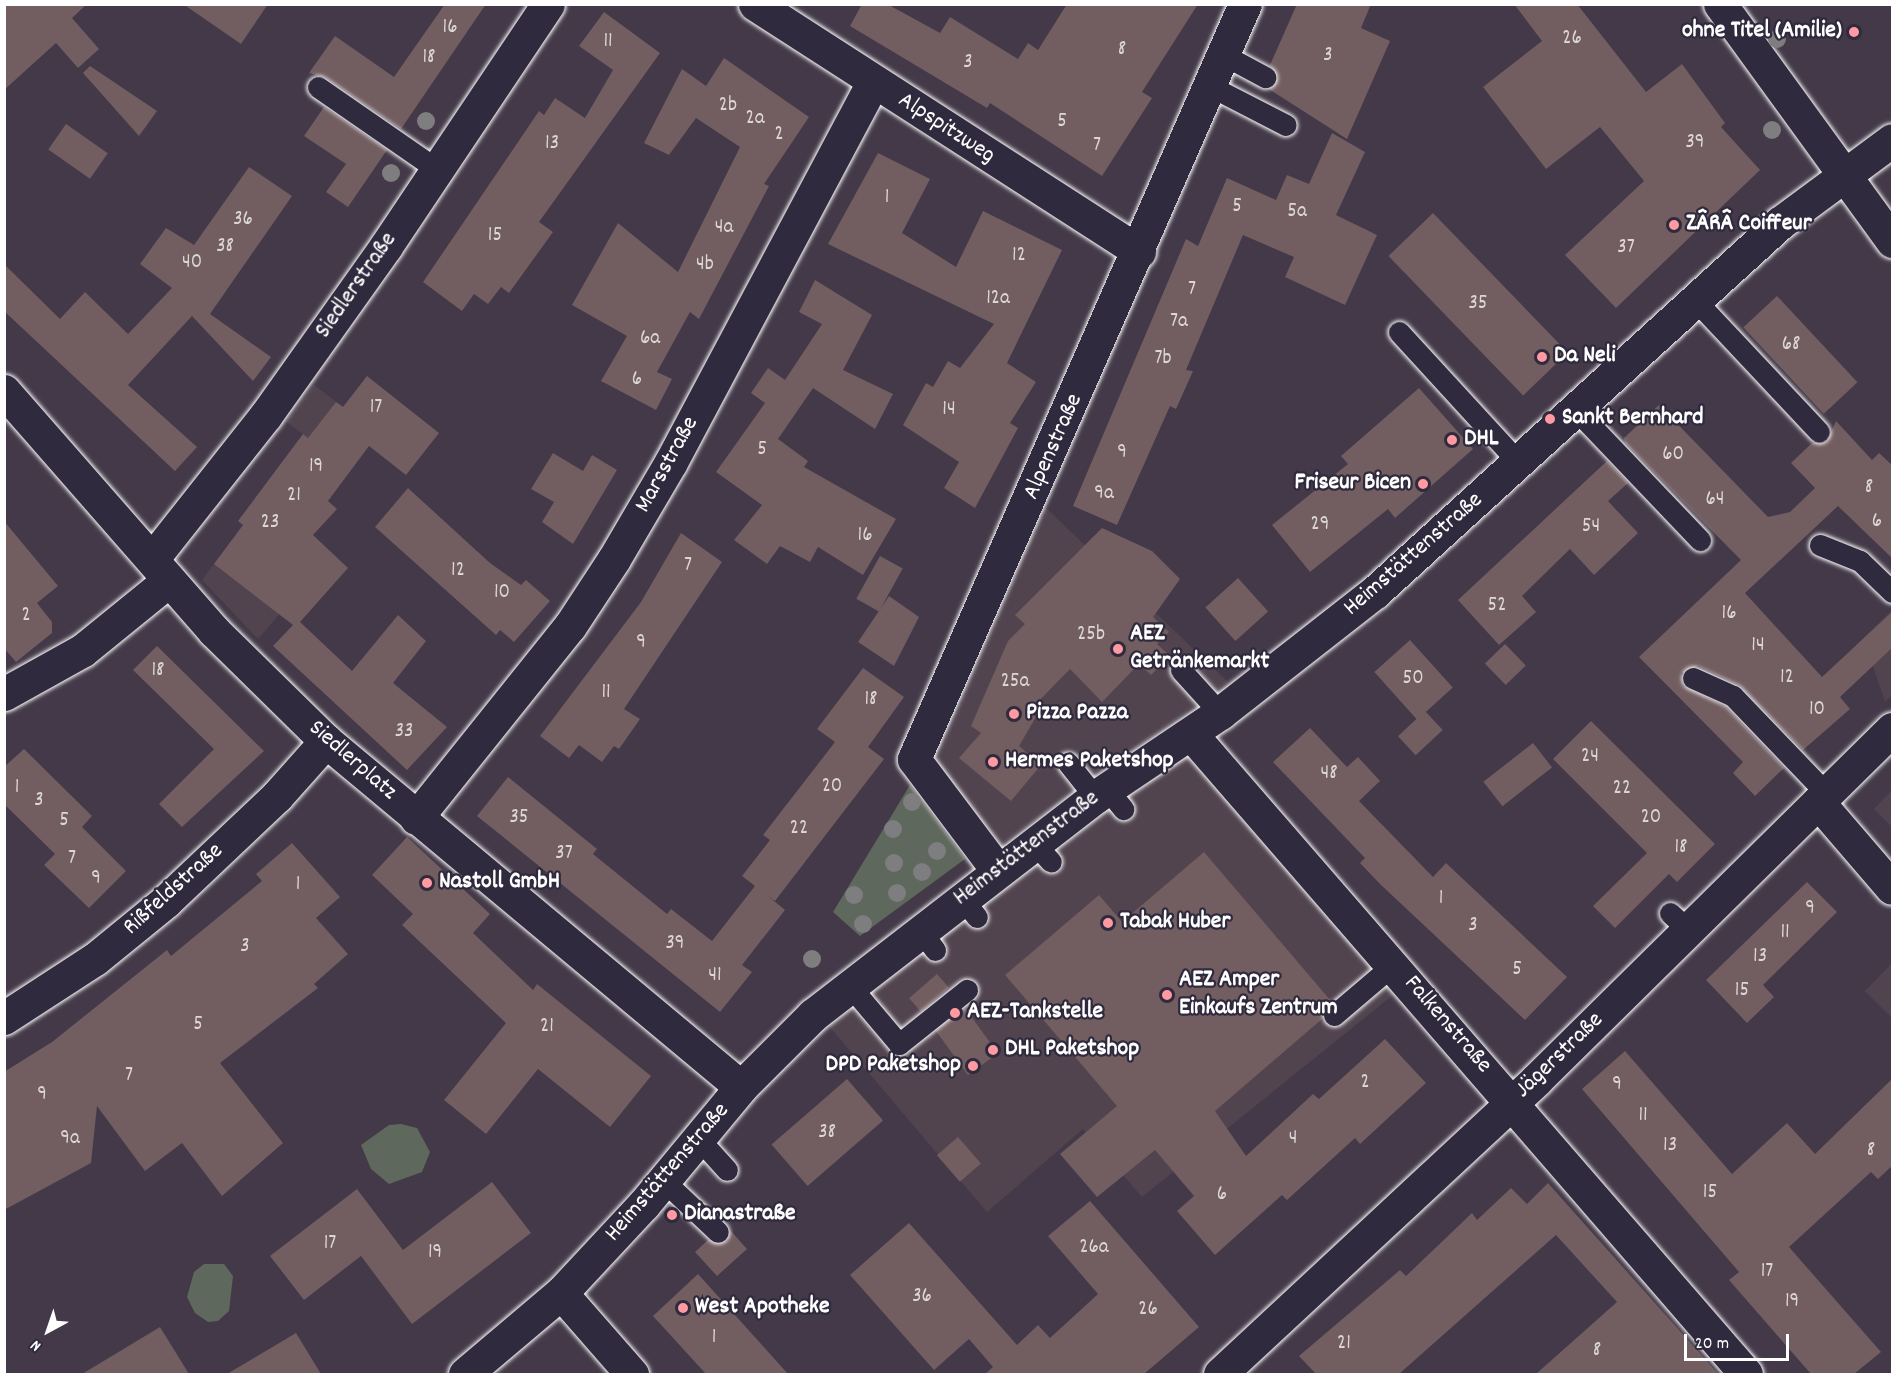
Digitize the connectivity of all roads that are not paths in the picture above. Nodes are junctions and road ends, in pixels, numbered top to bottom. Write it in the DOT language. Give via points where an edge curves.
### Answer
graph roads {
  1 [pos="548,4"];
  2 [pos="756,4"];
  3 [pos="1245,4"];
  4 [pos="1720,4"];
  5 [pos="1224,55"];
  6 [pos="1265,77"];
  7 [pos="873,82"];
  8 [pos="1210,86"];
  9 [pos="318,87"];
  10 [pos="1286,125"];
  11 [pos="1893,140"];
  12 [pos="438,170"];
  13 [pos="1844,175"];
  14 [pos="1893,241"];
  15 [pos="1139,251"];
  16 [pos="1697,302"];
  17 [pos="1400,333"];
  18 [pos="4,392"];
  19 [pos="1578,412"];
  20 [pos="1819,432"];
  21 [pos="1520,464"];
  22 [pos="1700,540"];
  23 [pos="1820,545"];
  24 [pos="161,569"];
  25 [pos="1893,591"];
  26 [pos="1181,670"];
  27 [pos="1693,678"];
  28 [pos="4,694"];
  29 [pos="1220,713"];
  30 [pos="1893,729"];
  31 [pos="1191,734"];
  32 [pos="326,741"];
  33 [pos="1068,763"];
  34 [pos="1109,798"];
  35 [pos="1822,798"];
  36 [pos="416,818"];
  37 [pos="998,871"];
  38 [pos="1893,888"];
  39 [pos="1394,964"];
  40 [pos="850,986"];
  41 [pos="967,990"];
  42 [pos="1334,1015"];
  43 [pos="4,1018"];
  44 [pos="741,1087"];
  45 [pos="1513,1102"];
  46 [pos="698,1138"];
  47 [pos="728,1170"];
  48 [pos="664,1181"];
  49 [pos="718,1232"];
  50 [pos="561,1293"];
  51 [pos="465,1374"];
  52 [pos="632,1374"];
  53 [pos="1220,1374"];
  54 [pos="1746,1374"];
  1 -- 12 [label="street, Siedlerstraße"];
  2 -- 7 [label="street, Alpspitzweg"];
  3 -- 5 [label="street, Alpenstraße"];
  4 -- 13 [label="street"];
  5 -- 6 [label="lane"];
  5 -- 8 [label="street, Alpenstraße"];
  7 -- 15 [label="street, Alpspitzweg"];
  7 -- 36 [label="street, Marsstraße" via="671,462 614,559 570,626"];
  8 -- 10 [label="lane"];
  8 -- 15 [label="street, Alpenstraße"];
  9 -- 12 [label="lane"];
  11 -- 13 [label="street, Heimstättenstraße"];
  12 -- 24 [label="street, Siedlerstraße"];
  13 -- 14 [label="street"];
  13 -- 16 [label="street, Heimstättenstraße" via="1793,211"];
  15 -- 37 [label="street, Alpenstraße" via="914,759"];
  16 -- 19 [label="street, Heimstättenstraße"];
  16 -- 20 [label="lane"];
  17 -- 21 [label="lane"];
  18 -- 24 [label="street, Siedlerplatz"];
  19 -- 21 [label="street, Heimstättenstraße"];
  19 -- 22 [label="lane"];
  21 -- 29 [label="street, Heimstättenstraße" via="1375,592"];
  23 -- 25 [label="lane" via="1860,561"];
  24 -- 28 [label="street, Siedlerstraße" via="83,650"];
  24 -- 32 [label="street, Siedlerplatz"];
  26 -- 29 [label="lane"];
  27 -- 35 [label="lane" via="1733,696"];
  29 -- 31 [label="street, Heimstättenstraße"];
  30 -- 35 [label="street, Jägerstraße"];
  31 -- 34 [label="street, Heimstättenstraße"];
  31 -- 39 [label="street, Falkenstraße"];
  32 -- 36 [label="street, Siedlerplatz"];
  32 -- 43 [label="street, Rißfeldstraße" via="278,796 166,901 94,959"];
  33 -- 34 [label="lane"];
  34 -- 37 [label="street, Heimstättenstraße" via="1042,852"];
  35 -- 38 [label="street"];
  35 -- 45 [label="street, Jägerstraße" via="1679,922"];
  36 -- 44 [label="street, Siedlerplatz"];
  37 -- 40 [label="street, Heimstättenstraße" via="969,907 928,940"];
  39 -- 42 [label="lane"];
  39 -- 45 [label="street, Falkenstraße"];
  40 -- 41 [label="lane" via="899,1044"];
  40 -- 44 [label="street, Heimstättenstraße"];
  44 -- 46 [label="street, Heimstättenstraße"];
  45 -- 53 [label="street, Jägerstraße"];
  45 -- 54 [label="street, Falkenstraße"];
  46 -- 47 [label="lane"];
  46 -- 48 [label="street, Heimstättenstraße"];
  48 -- 49 [label="lane"];
  48 -- 50 [label="street, Heimstättenstraße"];
  50 -- 51 [label="street, Heimstättenstraße"];
  50 -- 52 [label="street"];
}
